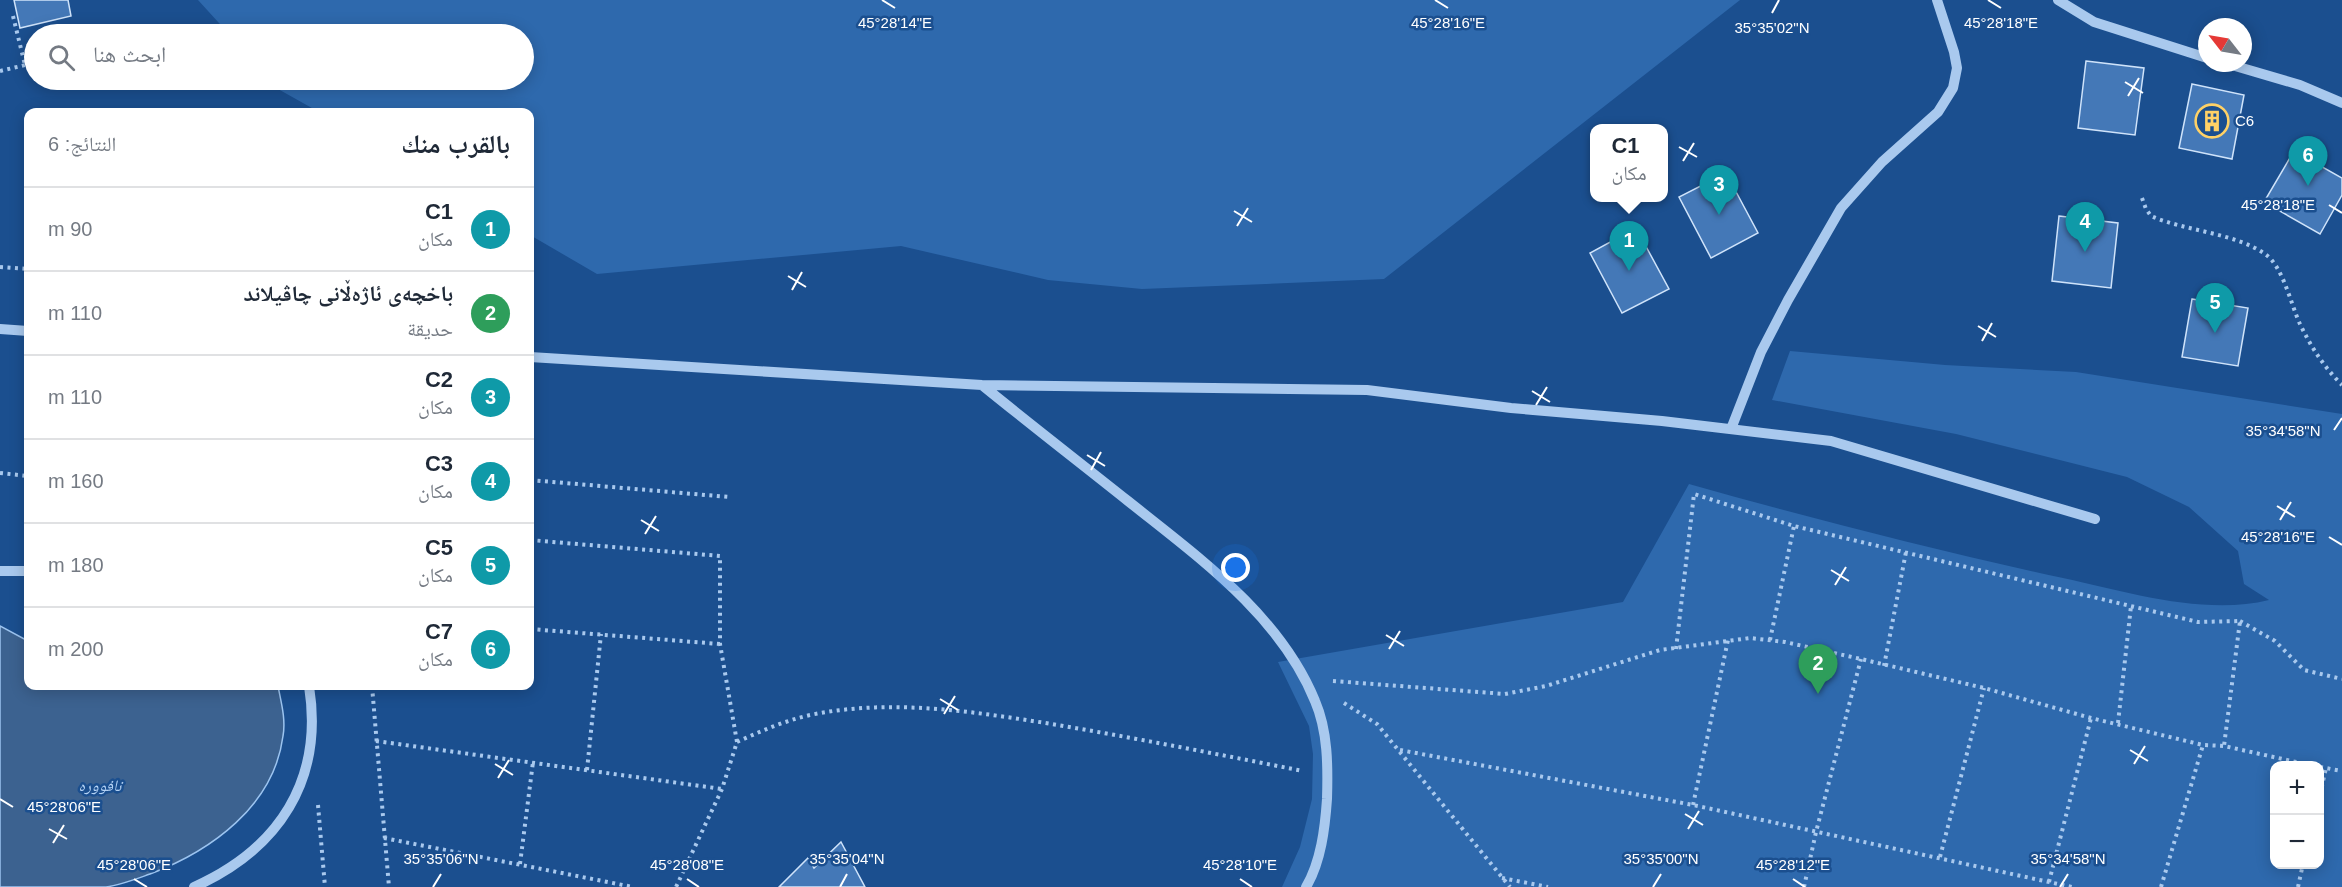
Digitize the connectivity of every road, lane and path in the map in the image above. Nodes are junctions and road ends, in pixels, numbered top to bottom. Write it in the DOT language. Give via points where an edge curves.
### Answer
graph roads {
  1 [pos="1937,0"];
  2 [pos="2058,0"];
  3 [pos="14,16"];
  4 [pos="2198,55"];
  5 [pos="24,61"];
  6 [pos="24,65"];
  7 [pos="0,71"];
  8 [pos="2252,71"];
  9 [pos="2342,103"];
  10 [pos="2142,198"];
  11 [pos="0,267"];
  12 [pos="24,269"];
  13 [pos="0,329"];
  14 [pos="24,331"];
  15 [pos="534,357"];
  16 [pos="982,385"];
  17 [pos="2342,385"];
  18 [pos="1731,429"];
  19 [pos="0,473"];
  20 [pos="24,476"];
  21 [pos="534,480"];
  22 [pos="729,497"];
  23 [pos="2095,519"];
  24 [pos="1794,526"];
  25 [pos="534,540"];
  26 [pos="1906,552"];
  27 [pos="0,571"];
  28 [pos="24,571"];
  29 [pos="2131,606"];
  30 [pos="2240,621"];
  31 [pos="534,629"];
  32 [pos="601,634"];
  33 [pos="1728,640"];
  34 [pos="1770,640"];
  35 [pos="720,644"];
  36 [pos="1676,649"];
  37 [pos="1861,659"];
  38 [pos="1884,666"];
  39 [pos="1305,678"];
  40 [pos="2342,680"];
  41 [pos="1984,688"];
  42 [pos="309,690"];
  43 [pos="372,690"];
  44 [pos="1341,701"];
  45 [pos="2091,718"];
  46 [pos="2118,723"];
  47 [pos="376,741"];
  48 [pos="737,741"];
  49 [pos="2203,745"];
  50 [pos="2224,746"];
  51 [pos="1400,750"];
  52 [pos="2295,761"];
  53 [pos="533,762"];
  54 [pos="2326,768"];
  55 [pos="587,770"];
  56 [pos="2342,771"];
  57 [pos="1328,776"];
  58 [pos="2324,776"];
  59 [pos="722,789"];
  60 [pos="1693,805"];
  61 [pos="1816,832"];
  62 [pos="384,838"];
  63 [pos="1940,857"];
  64 [pos="519,864"];
  65 [pos="2302,869"];
  66 [pos="1502,878"];
  67 [pos="2049,882"];
  68 [pos="194,887"];
  69 [pos="388,887"];
  70 [pos="633,887"];
  71 [pos="676,887"];
  72 [pos="1306,887"];
  73 [pos="1510,887"];
  74 [pos="1548,887"];
  75 [pos="1804,887"];
  76 [pos="2072,887"];
  77 [pos="2161,887"];
  78 [pos="2298,887"];
  1 -- 18 [label="street" via="1957,68 1953,88 1938,112 1882,162 1841,208 1761,352"];
  2 -- 4 [label="street" via="2094,22"];
  3 -- 5 [label="path"];
  6 -- 7 [label="path"];
  8 -- 9 [label="street"];
  10 -- 17 [label="path" via="2151,216 2217,235 2266,255 2279,274 2313,349"];
  11 -- 12 [label="path"];
  13 -- 14 [label="street"];
  15 -- 16 [label="street"];
  16 -- 18 [label="street" via="1367,390"];
  16 -- 39 [label="street" via="1230,586 1262,619"];
  18 -- 23 [label="street" via="1831,441"];
  19 -- 20 [label="path"];
  21 -- 22 [label="path"];
  24 -- 26 [label="path"];
  24 -- 34 [label="path"];
  24 -- 36 [label="path" via="1694,494"];
  25 -- 35 [label="path" via="720,556"];
  26 -- 29 [label="path"];
  26 -- 38 [label="path"];
  27 -- 28 [label="street"];
  29 -- 30 [label="path" via="2198,622"];
  29 -- 46 [label="path"];
  30 -- 40 [label="path" via="2275,641 2304,670"];
  30 -- 50 [label="path"];
  31 -- 32 [label="path"];
  32 -- 35 [label="path"];
  32 -- 55 [label="path"];
  33 -- 34 [label="path"];
  33 -- 36 [label="path"];
  33 -- 60 [label="path"];
  34 -- 37 [label="path"];
  35 -- 48 [label="path"];
  36 -- 39 [label="path" via="1660,650 1546,686 1505,694"];
  37 -- 38 [label="path"];
  37 -- 61 [label="path"];
  38 -- 41 [label="path"];
  39 -- 57 [label="street" via="1323,728"];
  41 -- 45 [label="path"];
  41 -- 63 [label="path"];
  42 -- 68 [label="street" via="309,755 292,803 274,829 246,857"];
  43 -- 47 [label="path"];
  44 -- 51 [label="path" via="1377,724"];
  45 -- 46 [label="path"];
  45 -- 67 [label="path"];
  46 -- 49 [label="path"];
  47 -- 53 [label="path"];
  47 -- 62 [label="path"];
  48 -- 57 [label="path" via="810,715 937,708 1105,733"];
  48 -- 59 [label="path"];
  49 -- 50 [label="path"];
  49 -- 77 [label="path"];
  50 -- 52 [label="path"];
  51 -- 60 [label="path"];
  51 -- 66 [label="path"];
  53 -- 55 [label="path"];
  53 -- 64 [label="path"];
  54 -- 56 [label="path"];
  54 -- 58 [label="path"];
  55 -- 59 [label="path"];
  57 -- 72 [label="street" via="1323,834"];
  59 -- 71 [label="path"];
  60 -- 61 [label="path"];
  61 -- 63 [label="path"];
  61 -- 75 [label="path"];
  62 -- 64 [label="path"];
  62 -- 69 [label="path"];
  63 -- 67 [label="path"];
  64 -- 70 [label="path"];
  65 -- 78 [label="path"];
  66 -- 73 [label="path"];
  66 -- 74 [label="path"];
  67 -- 76 [label="path"];
}
